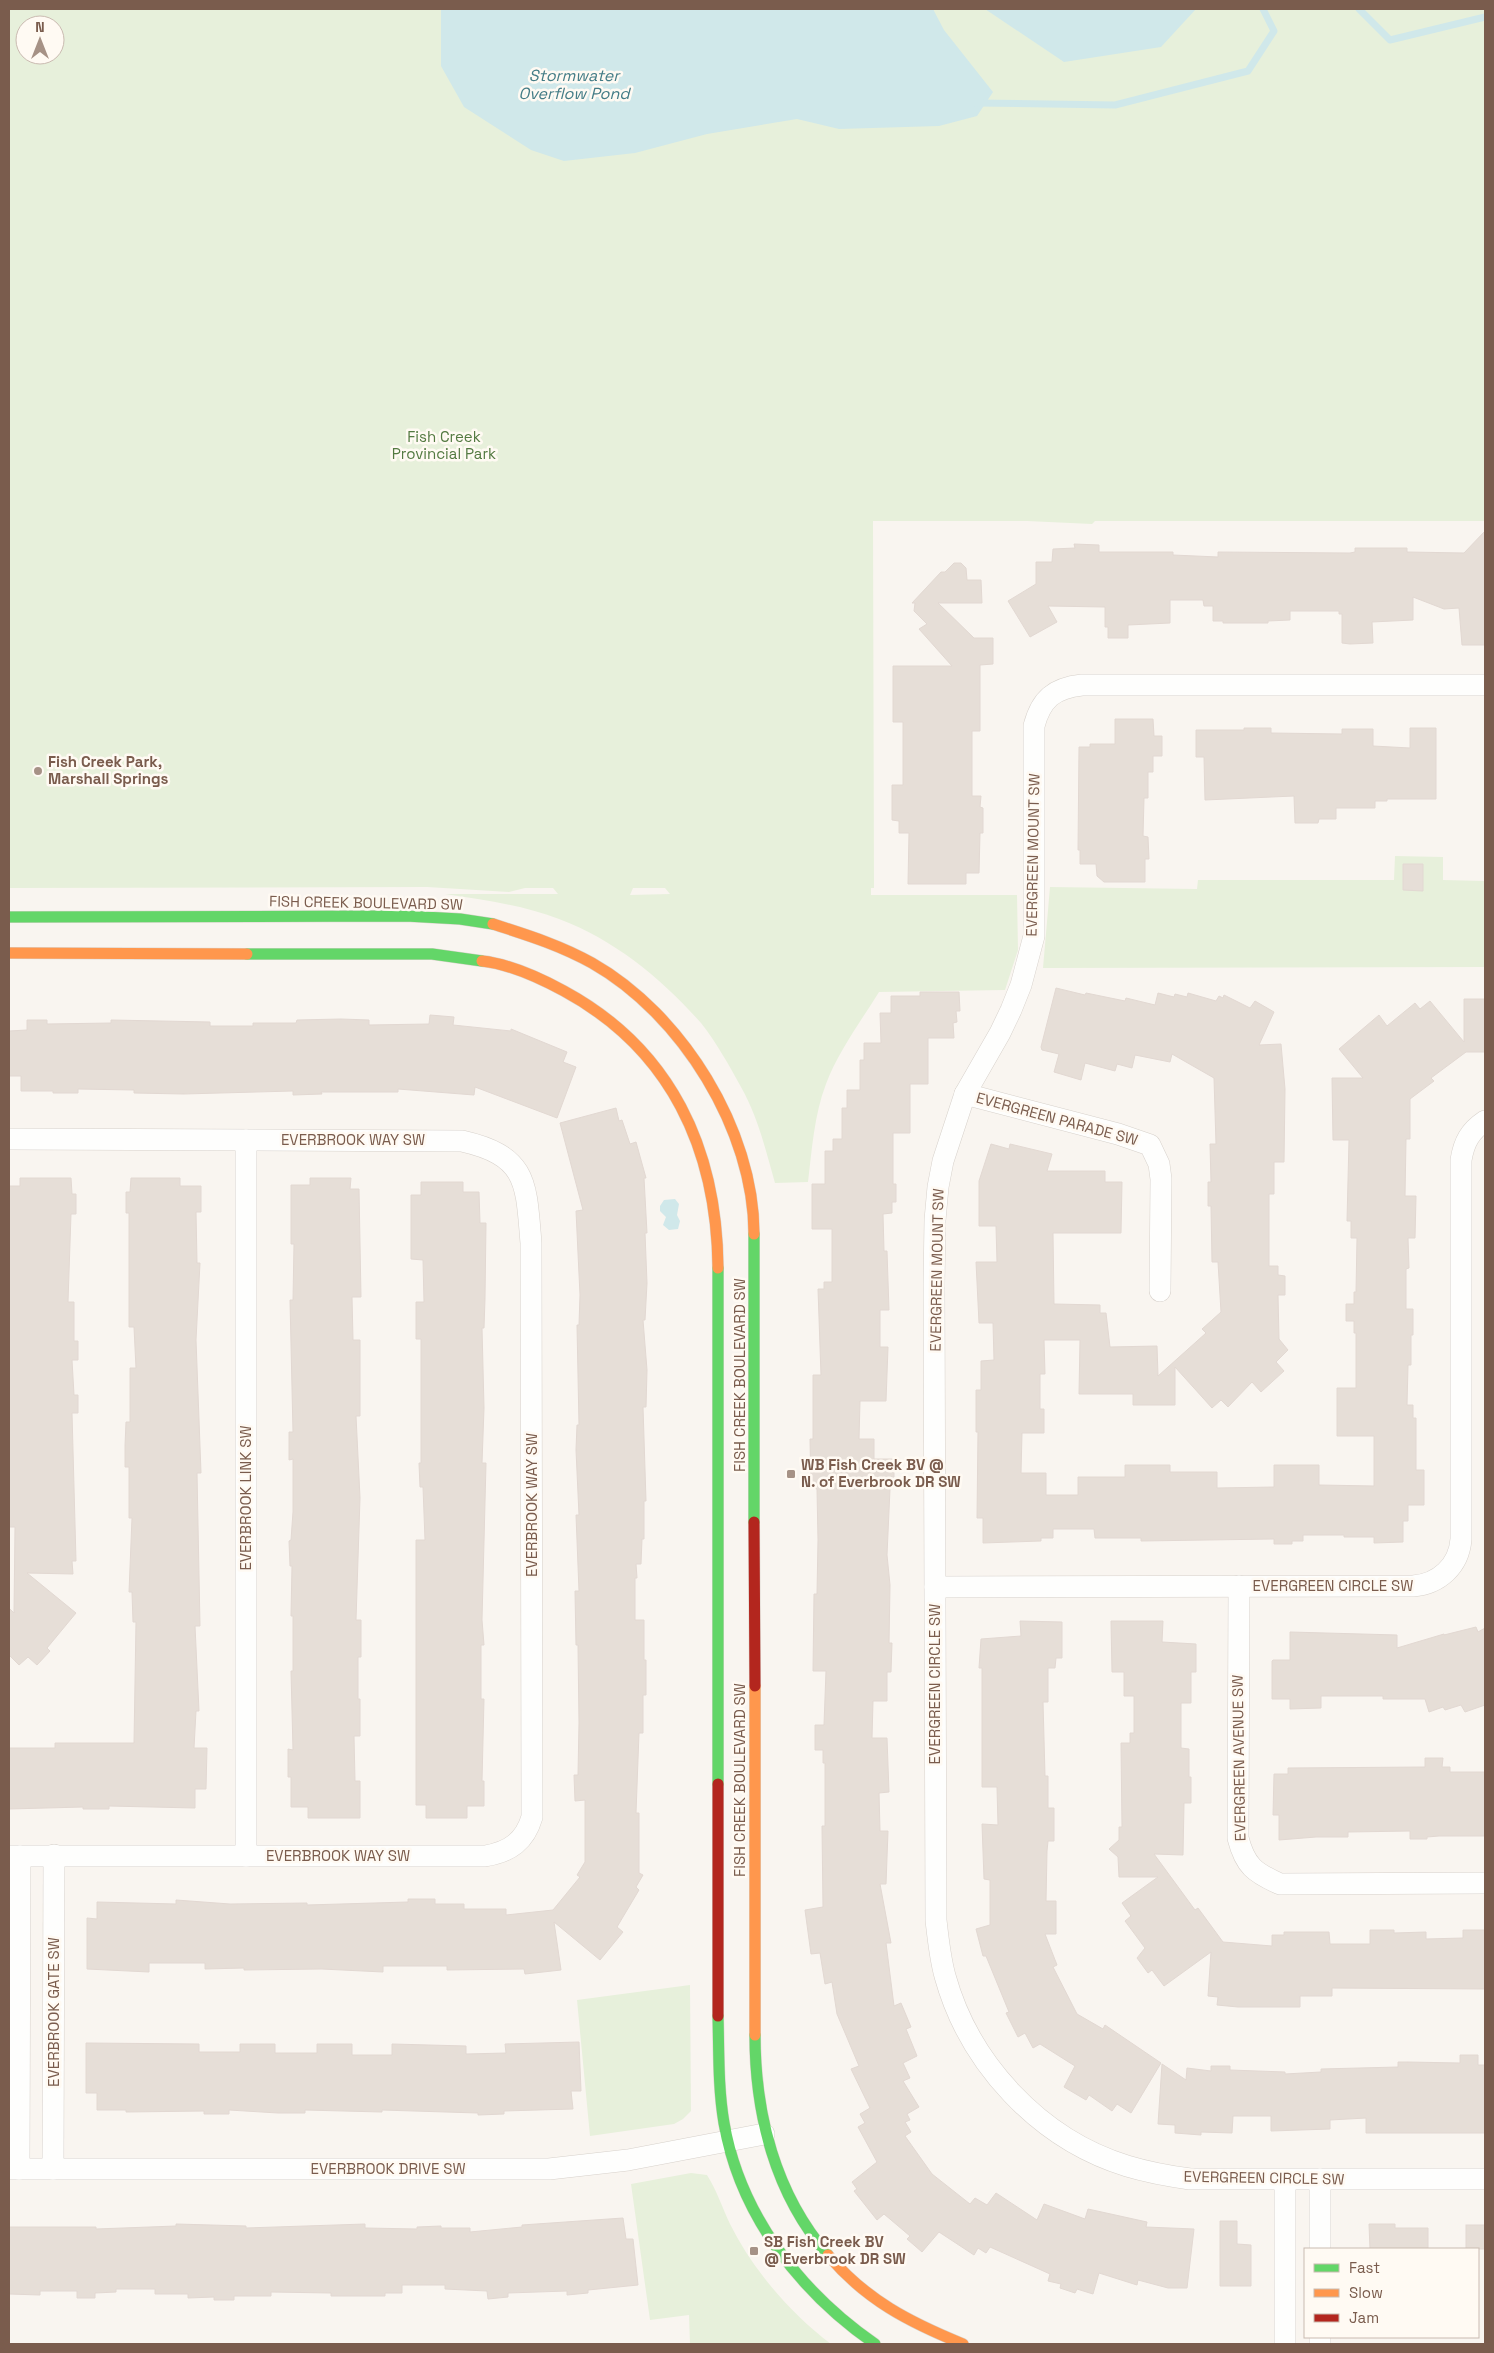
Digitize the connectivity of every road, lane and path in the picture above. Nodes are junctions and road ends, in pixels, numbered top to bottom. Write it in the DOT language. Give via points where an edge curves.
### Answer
graph roads {
  1 [pos="1485,685"];
  2 [pos="9,917"];
  3 [pos="9,953"];
  4 [pos="966,1094"];
  5 [pos="1485,1121"];
  6 [pos="9,1139"];
  7 [pos="246,1140"];
  8 [pos="1160,1291"];
  9 [pos="1239,1586"];
  10 [pos="935,1587"];
  11 [pos="54,1855"];
  12 [pos="14,1856"];
  13 [pos="246,1856"];
  14 [pos="1485,1883"];
  15 [pos="764,2134"];
  16 [pos="728,2141"];
  17 [pos="14,2169"];
  18 [pos="54,2169"];
  19 [pos="1320,2179"];
  20 [pos="1485,2179"];
  21 [pos="1285,2180"];
  22 [pos="1320,2248"];
  23 [pos="876,2344"];
  24 [pos="964,2344"];
  25 [pos="1285,2344"];
  1 -- 4 [label="street, EVERGREEN MOUNT SW" via="1082,685 1070,686 1049,696 1038,710 1034,726 1034,936 1011,1010"];
  2 -- 15 [label="main road, FISH CREEK BOULEVARD SW" via="406,916 491,923 542,938 609,974 640,997 670,1026 701,1067 736,1135 748,1179 754,1223 755,2064"];
  3 -- 16 [label="main road, FISH CREEK BOULEVARD SW" via="432,954 486,960 538,976 588,1004 639,1046 676,1096 698,1138 717,1214 719,2071"];
  4 -- 8 [label="street, EVERGREEN PARADE SW" via="1150,1145 1159,1164 1161,1179"];
  4 -- 10 [label="street, EVERGREEN MOUNT SW" via="943,1161 935,1220"];
  5 -- 9 [label="street, EVERGREEN CIRCLE SW" via="1471,1132 1461,1160 1461,1539 1457,1558 1449,1570 1424,1586"];
  6 -- 7 [label="street, EVERBROOK WAY SW"];
  7 -- 13 [label="street, EVERBROOK LINK SW"];
  7 -- 13 [label="street, EVERBROOK WAY SW" via="462,1141 489,1148 510,1161 520,1175 527,1195 531,1243 532,1816 529,1827 509,1849 486,1856"];
  9 -- 10 [label="street, EVERGREEN CIRCLE SW"];
  9 -- 14 [label="street, EVERGREEN AVENUE SW" via="1238,1838 1245,1860 1254,1871 1280,1884"];
  10 -- 21 [label="street, EVERGREEN CIRCLE SW" via="936,1920 945,1976 975,2045 992,2071 1032,2113 1100,2156 1152,2173 1190,2179"];
  11 -- 12 [label="street, EVERBROOK WAY SW"];
  11 -- 13 [label="street, EVERBROOK WAY SW"];
  11 -- 18 [label="street, EVERBROOK GATE SW"];
  12 -- 17 [label="street"];
  15 -- 16 [label="street, EVERBROOK DRIVE SW"];
  15 -- 24 [label="main road, FISH CREEK BOULEVARD SW" via="792,2206 835,2265 881,2305 913,2323"];
  16 -- 18 [label="street, EVERBROOK DRIVE SW" via="628,2160 549,2168"];
  16 -- 23 [label="main road, FISH CREEK BOULEVARD SW" via="753,2208 783,2258 824,2306"];
  17 -- 18 [label="street, EVERBROOK DRIVE SW"];
  19 -- 20 [label="street, EVERGREEN CIRCLE SW"];
  19 -- 21 [label="street, EVERGREEN CIRCLE SW"];
  19 -- 22 [label="street"];
  21 -- 25 [label="street"];
}
